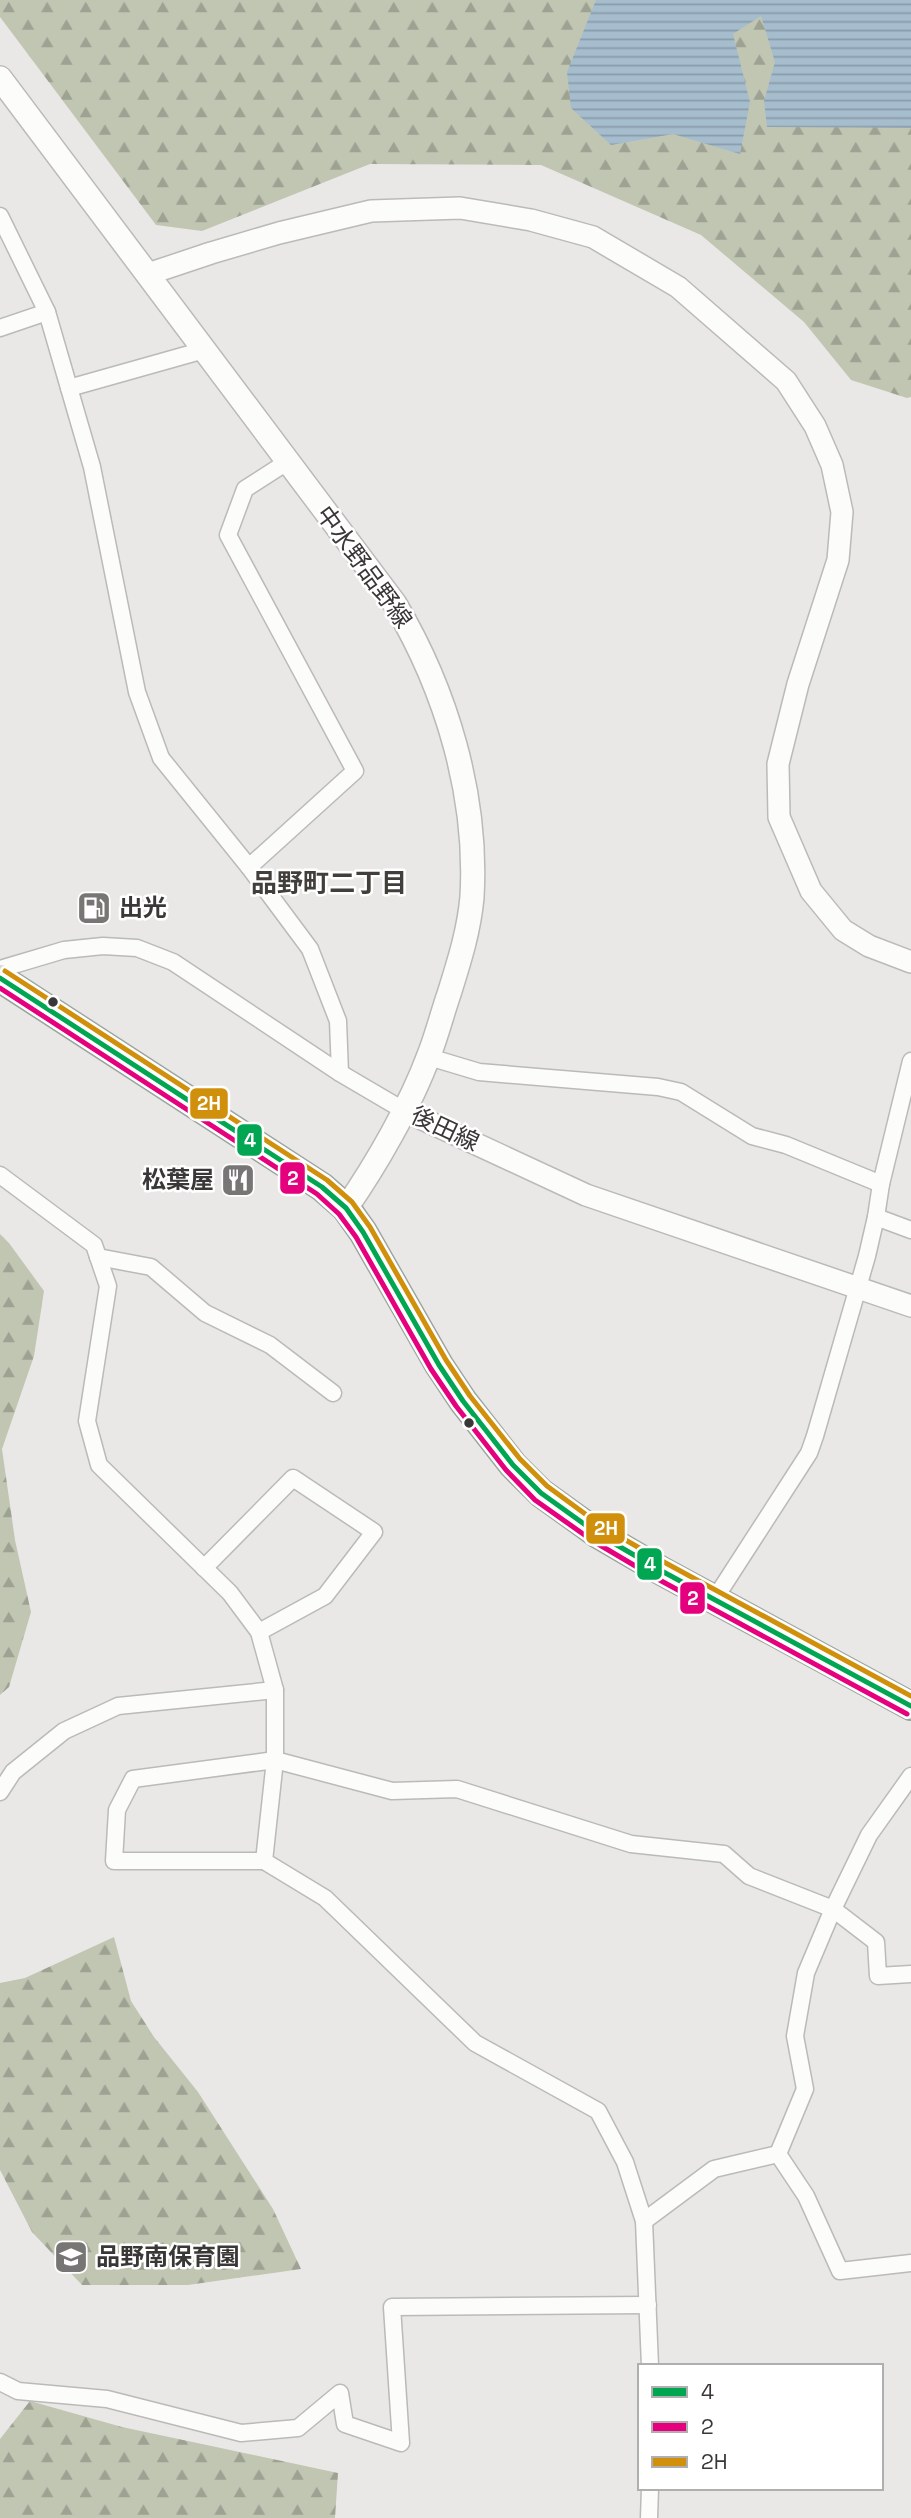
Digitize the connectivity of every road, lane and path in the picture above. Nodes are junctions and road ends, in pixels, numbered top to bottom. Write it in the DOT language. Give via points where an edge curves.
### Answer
graph roads {
  1 [pos="0,78"];
  2 [pos="0,215"];
  3 [pos="148,274"];
  4 [pos="47,312"];
  5 [pos="0,328"];
  6 [pos="204,350"];
  7 [pos="69,388"];
  8 [pos="287,462"];
  9 [pos="249,867"];
  10 [pos="911,962"];
  11 [pos="0,969"];
  12 [pos="0,978"];
  13 [pos="429,1057"];
  14 [pos="911,1061"];
  15 [pos="340,1073"];
  16 [pos="403,1110"];
  17 [pos="0,1175"];
  18 [pos="881,1185"];
  19 [pos="346,1208"];
  20 [pos="876,1217"];
  21 [pos="911,1230"];
  22 [pos="98,1256"];
  23 [pos="859,1288"];
  24 [pos="911,1306"];
  25 [pos="333,1393"];
  26 [pos="204,1568"];
  27 [pos="714,1600"];
  28 [pos="259,1632"];
  29 [pos="275,1690"];
  30 [pos="911,1706"];
  31 [pos="275,1760"];
  32 [pos="911,1776"];
  33 [pos="0,1792"];
  34 [pos="264,1861"];
  35 [pos="833,1909"];
  36 [pos="911,1974"];
  37 [pos="778,2154"];
  38 [pos="645,2221"];
  39 [pos="911,2263"];
  40 [pos="648,2305"];
  41 [pos="650,2364"];
  42 [pos="0,2382"];
  43 [pos="650,2490"];
  44 [pos="649,2518"];
  1 -- 3 [label="main road, 中水野品野線"];
  2 -- 4 [label="street"];
  3 -- 6 [label="main road, 中水野品野線"];
  3 -- 10 [label="street" via="279,233 371,211 472,210 593,237 678,287 786,382 815,426 832,465 842,512 838,559 778,764 779,817 811,891 842,930"];
  4 -- 5 [label="street"];
  4 -- 7 [label="street"];
  6 -- 7 [label="street"];
  6 -- 8 [label="main road, 中水野品野線"];
  7 -- 9 [label="street" via="92,467 137,692 157,747"];
  8 -- 9 [label="street" via="245,489 228,534 355,771"];
  8 -- 13 [label="main road, 中水野品野線" via="409,627 431,674 456,751 466,797 472,897 464,947"];
  9 -- 15 [label="street" via="310,949 338,1021"];
  11 -- 15 [label="street, 後田線" via="64,950 137,948 173,962"];
  12 -- 19 [label="highway" via="322,1187"];
  13 -- 16 [label="main road, 中水野品野線"];
  13 -- 18 [label="street" via="479,1072 681,1092 752,1136"];
  14 -- 18 [label="street"];
  15 -- 16 [label="street, 後田線"];
  16 -- 19 [label="main road, 中水野品野線"];
  16 -- 23 [label="street, 後田線" via="586,1195"];
  17 -- 22 [label="street" via="94,1245"];
  18 -- 20 [label="street"];
  19 -- 27 [label="highway" via="439,1365 513,1465 541,1493 598,1534"];
  20 -- 21 [label="street"];
  20 -- 23 [label="street"];
  22 -- 25 [label="street" via="152,1267 205,1314 270,1345"];
  22 -- 26 [label="street" via="108,1286 87,1421 99,1465"];
  23 -- 24 [label="street, 後田線"];
  23 -- 27 [label="street" via="809,1453"];
  26 -- 28 [label="street"];
  26 -- 28 [label="street" via="293,1478 374,1532 325,1596"];
  27 -- 30 [label="highway"];
  28 -- 29 [label="street"];
  29 -- 31 [label="street"];
  29 -- 33 [label="street" via="118,1706 64,1731 13,1772"];
  31 -- 34 [label="street"];
  31 -- 34 [label="street" via="134,1779 117,1810 114,1861"];
  31 -- 35 [label="street" via="392,1791 457,1789 631,1844 724,1854 749,1876"];
  32 -- 35 [label="street" via="869,1835"];
  34 -- 38 [label="street" via="325,1898 475,2042 598,2111 625,2162"];
  35 -- 36 [label="street" via="876,1942 877,1976"];
  35 -- 37 [label="street" via="806,1973 795,2036 805,2089"];
  37 -- 38 [label="street" via="714,2169"];
  37 -- 39 [label="street" via="806,2196 840,2271"];
  38 -- 40 [label="street"];
  40 -- 41 [label="street"];
  40 -- 42 [label="street" via="392,2307 401,2442 345,2424 340,2393 298,2428 241,2433 107,2399 18,2391"];
  43 -- 44 [label="street"];
}
